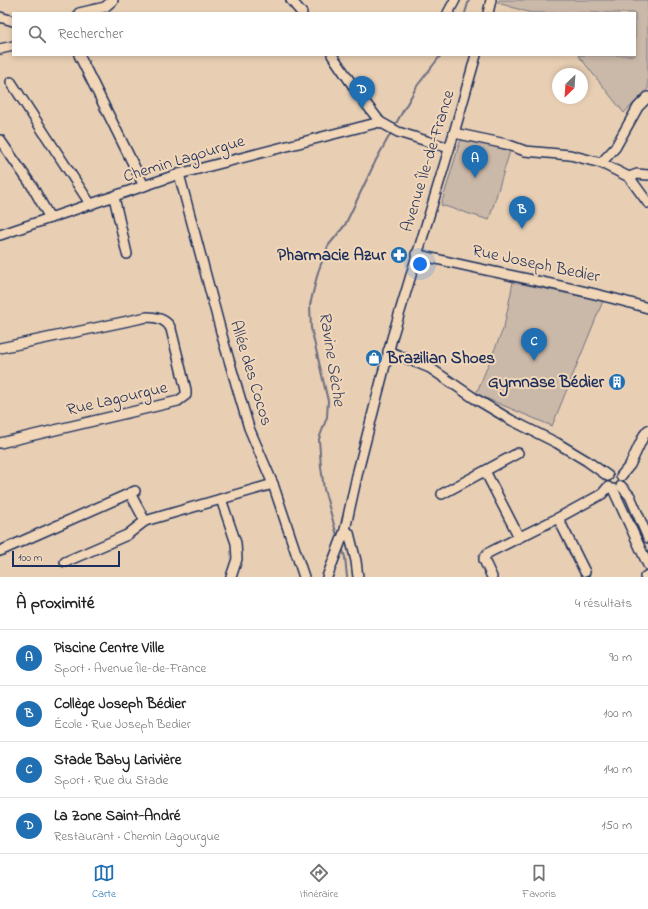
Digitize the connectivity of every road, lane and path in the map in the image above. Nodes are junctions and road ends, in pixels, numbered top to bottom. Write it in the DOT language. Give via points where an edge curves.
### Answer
graph roads {
  1 [pos="113,0"];
  2 [pos="291,0"];
  3 [pos="456,0"];
  4 [pos="492,0"];
  5 [pos="83,12"];
  6 [pos="301,12"];
  7 [pos="449,12"];
  8 [pos="488,12"];
  9 [pos="0,17"];
  10 [pos="12,21"];
  11 [pos="12,46"];
  12 [pos="0,49"];
  13 [pos="79,56"];
  14 [pos="333,56"];
  15 [pos="476,56"];
  16 [pos="11,82"];
  17 [pos="648,97"];
  18 [pos="383,124"];
  19 [pos="454,133"];
  20 [pos="0,140"];
  21 [pos="449,148"];
  22 [pos="601,163"];
  23 [pos="179,174"];
  24 [pos="648,175"];
  25 [pos="629,177"];
  26 [pos="144,186"];
  27 [pos="114,197"];
  28 [pos="648,203"];
  29 [pos="91,205"];
  30 [pos="50,218"];
  31 [pos="0,235"];
  32 [pos="127,254"];
  33 [pos="416,254"];
  34 [pos="648,308"];
  35 [pos="0,348"];
  36 [pos="388,351"];
  37 [pos="648,430"];
  38 [pos="0,443"];
  39 [pos="518,453"];
  40 [pos="485,471"];
  41 [pos="608,476"];
  42 [pos="621,476"];
  43 [pos="274,484"];
  44 [pos="614,488"];
  45 [pos="442,494"];
  46 [pos="221,499"];
  47 [pos="558,518"];
  48 [pos="145,521"];
  49 [pos="345,530"];
  50 [pos="519,537"];
  51 [pos="648,538"];
  52 [pos="0,552"];
  53 [pos="65,562"];
  54 [pos="648,564"];
  55 [pos="585,572"];
  56 [pos="648,575"];
  57 [pos="231,577"];
  58 [pos="304,577"];
  59 [pos="328,577"];
  60 [pos="358,577"];
  61 [pos="492,577"];
  62 [pos="645,577"];
  1 -- 5 [label="street" via="104,7"];
  2 -- 6 [label="street"];
  3 -- 7 [label="street"];
  4 -- 8 [label="street"];
  9 -- 10 [label="street"];
  11 -- 12 [label="street"];
  13 -- 26 [label="street"];
  14 -- 18 [label="street"];
  15 -- 19 [label="street, Avenue Île-de-France"];
  16 -- 29 [label="street"];
  17 -- 22 [label="street" via="638,107 615,148"];
  18 -- 21 [label="street" via="398,132"];
  18 -- 23 [label="street, Chemin Lagourgue"];
  19 -- 21 [label="street, Avenue Île-de-France"];
  19 -- 22 [label="street" via="506,144 525,151 570,155"];
  20 -- 30 [label="street" via="32,186"];
  21 -- 33 [label="street, Avenue Île-de-France"];
  22 -- 25 [label="street"];
  23 -- 26 [label="street, Chemin Lagourgue"];
  23 -- 43 [label="street, Allée des Cocos" via="224,343 250,428"];
  24 -- 25 [label="street" via="637,174"];
  25 -- 28 [label="street"];
  26 -- 27 [label="street, Chemin Lagourgue"];
  27 -- 29 [label="street, Chemin Lagourgue"];
  27 -- 32 [label="street"];
  29 -- 30 [label="street, Chemin Lagourgue"];
  30 -- 31 [label="street, Chemin Lagourgue"];
  33 -- 34 [label="street, Rue Joseph Bedier" via="613,297"];
  33 -- 36 [label="street, Avenue Île-de-France"];
  35 -- 38 [label="street, Rue Lagourgue" via="147,317 158,318 164,320 171,329 186,390 186,395 178,401"];
  36 -- 41 [label="street" via="430,368 505,416 558,443"];
  36 -- 49 [label="street, Avenue Île-de-France"];
  37 -- 42 [label="street" via="630,465"];
  39 -- 40 [label="street"];
  40 -- 45 [label="street"];
  40 -- 50 [label="street"];
  41 -- 42 [label="street" via="614,473"];
  41 -- 44 [label="street" via="606,482"];
  42 -- 44 [label="street" via="623,481"];
  43 -- 46 [label="street"];
  43 -- 58 [label="street, Allée des Cocos"];
  44 -- 47 [label="street"];
  44 -- 51 [label="street" via="630,496"];
  44 -- 54 [label="street"];
  46 -- 48 [label="street"];
  46 -- 57 [label="street" via="236,543 237,559"];
  47 -- 50 [label="street"];
  47 -- 55 [label="street"];
  48 -- 52 [label="street" via="133,492"];
  48 -- 53 [label="street" via="127,535"];
  49 -- 59 [label="street, Avenue Île-de-France"];
  49 -- 60 [label="street" via="349,533"];
  50 -- 61 [label="street" via="486,555 484,560"];
  56 -- 62 [label="street"];
}
